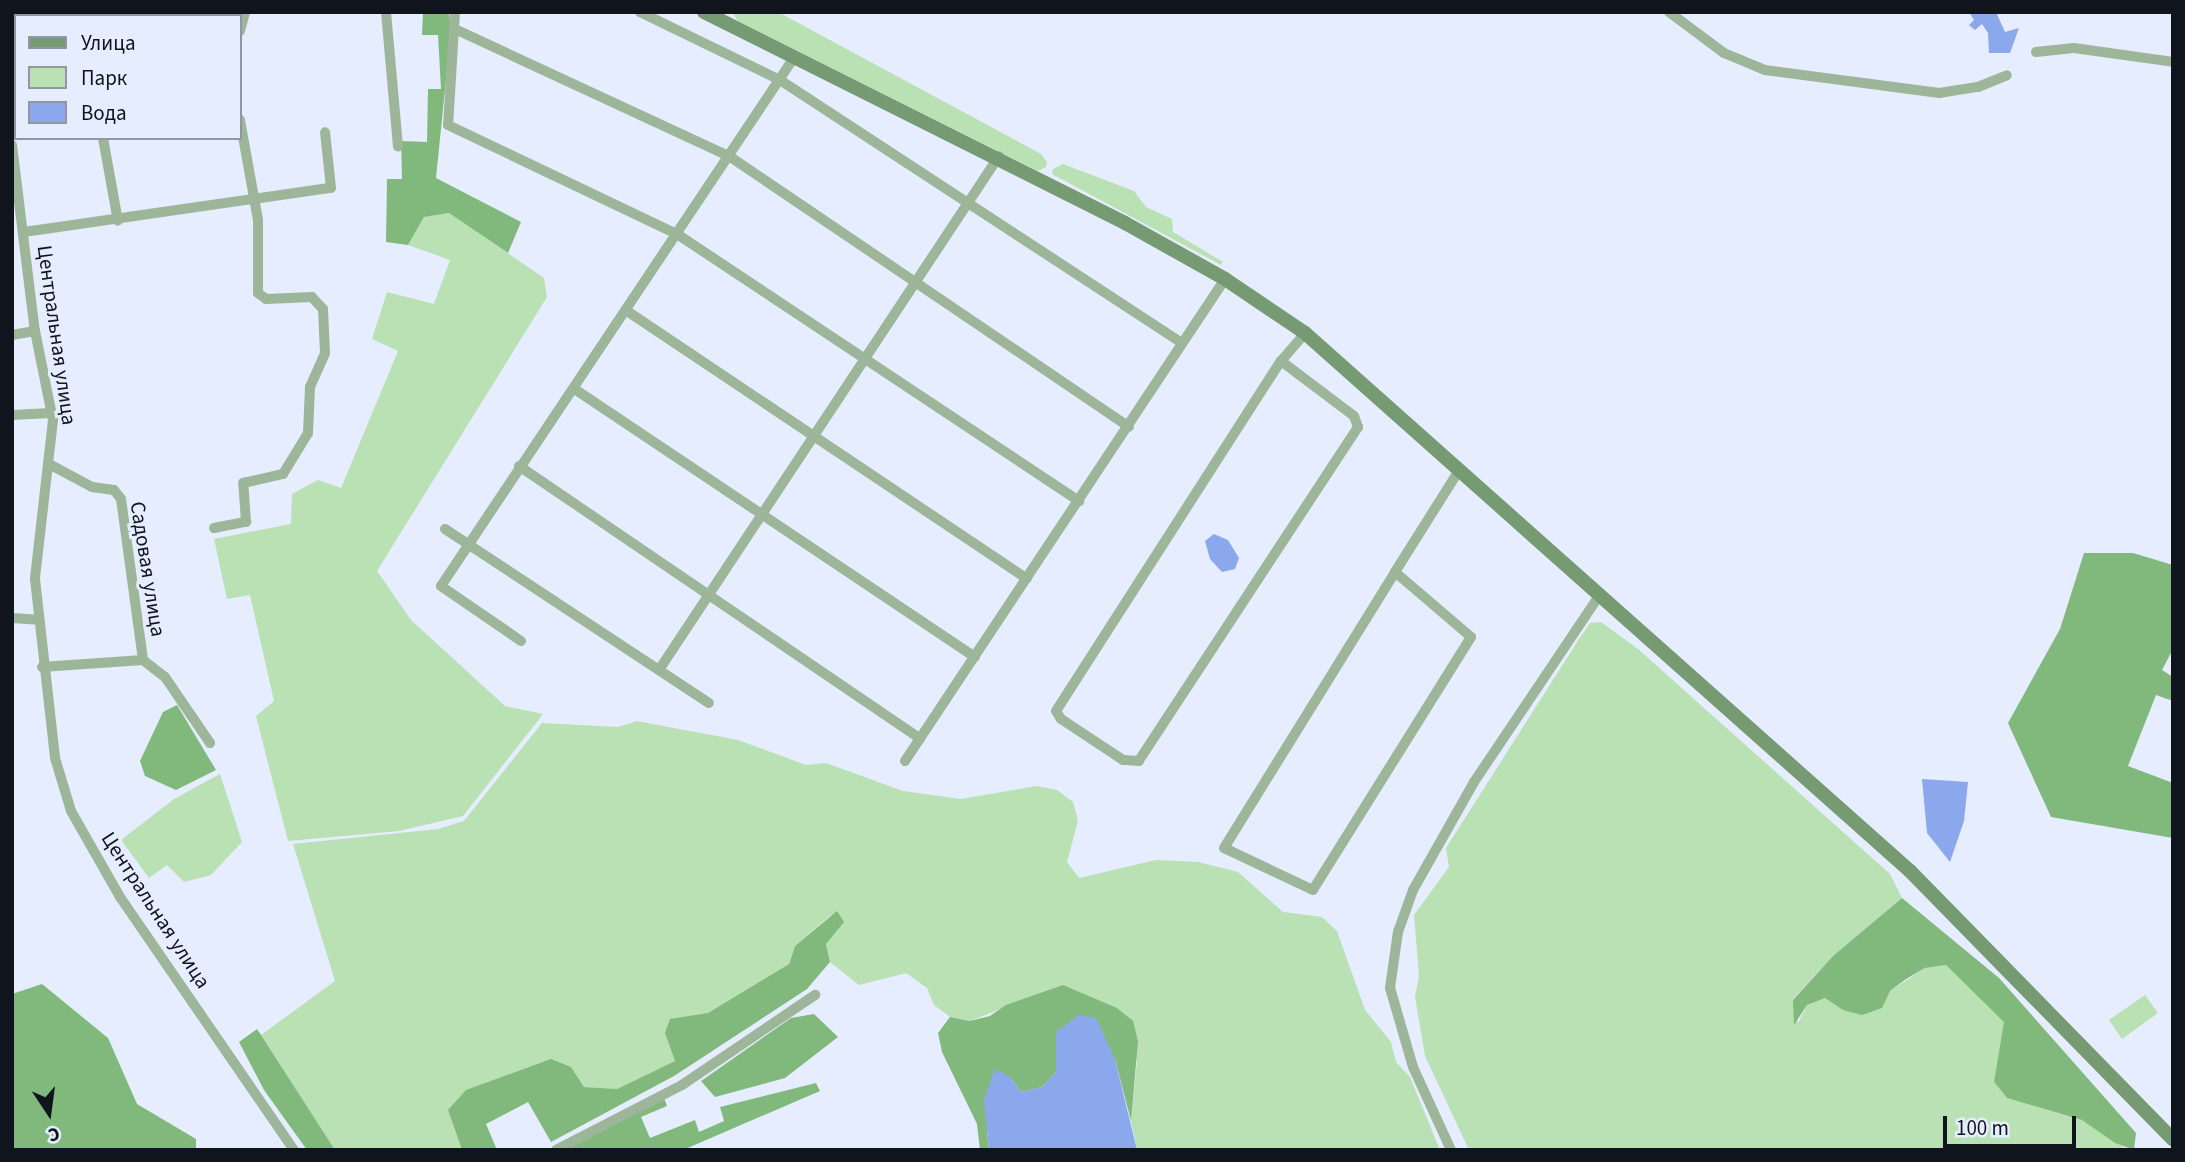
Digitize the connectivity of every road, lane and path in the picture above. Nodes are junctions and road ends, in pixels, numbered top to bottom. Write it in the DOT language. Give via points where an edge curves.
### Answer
graph roads {
  1 [pos="386,12"];
  2 [pos="455,12"];
  3 [pos="640,12"];
  4 [pos="1669,12"];
  5 [pos="706,13"];
  6 [pos="457,30"];
  7 [pos="2036,52"];
  8 [pos="795,56"];
  9 [pos="2173,62"];
  10 [pos="2007,75"];
  11 [pos="780,80"];
  12 [pos="325,131"];
  13 [pos="242,134"];
  14 [pos="103,140"];
  15 [pos="12,145"];
  16 [pos="398,146"];
  17 [pos="729,156"];
  18 [pos="999,156"];
  19 [pos="251,199"];
  20 [pos="970,201"];
  21 [pos="118,221"];
  22 [pos="24,232"];
  23 [pos="677,234"];
  24 [pos="1225,279"];
  25 [pos="914,284"];
  26 [pos="626,311"];
  27 [pos="35,331"];
  28 [pos="1305,333"];
  29 [pos="12,335"];
  30 [pos="1182,344"];
  31 [pos="864,360"];
  32 [pos="1281,360"];
  33 [pos="576,390"];
  34 [pos="51,413"];
  35 [pos="12,415"];
  36 [pos="1129,427"];
  37 [pos="813,436"];
  38 [pos="49,464"];
  39 [pos="519,466"];
  40 [pos="1458,472"];
  41 [pos="1079,501"];
  42 [pos="761,516"];
  43 [pos="214,528"];
  44 [pos="445,529"];
  45 [pos="468,545"];
  46 [pos="1395,572"];
  47 [pos="1027,579"];
  48 [pos="710,593"];
  49 [pos="1599,596"];
  50 [pos="12,618"];
  51 [pos="38,620"];
  52 [pos="521,640"];
  53 [pos="975,657"];
  54 [pos="143,660"];
  55 [pos="42,667"];
  56 [pos="659,670"];
  57 [pos="709,703"];
  58 [pos="920,739"];
  59 [pos="210,743"];
  60 [pos="905,761"];
  61 [pos="815,995"];
  62 [pos="2172,1139"];
  63 [pos="294,1150"];
  64 [pos="556,1150"];
  65 [pos="1451,1150"];
  1 -- 16 [label="street"];
  2 -- 6 [label="street"];
  3 -- 11 [label="street"];
  4 -- 10 [label="street" via="1724,53 1765,69 1939,93 1978,87"];
  5 -- 8 [label="main road"];
  6 -- 17 [label="street"];
  6 -- 23 [label="street" via="447,125"];
  7 -- 9 [label="street" via="2074,48"];
  8 -- 11 [label="street"];
  8 -- 18 [label="main road"];
  11 -- 17 [label="street"];
  11 -- 20 [label="street"];
  12 -- 19 [label="street" via="331,188"];
  13 -- 19 [label="street"];
  14 -- 21 [label="street"];
  15 -- 22 [label="street, Центральная улица"];
  17 -- 23 [label="street"];
  17 -- 25 [label="street"];
  18 -- 20 [label="street"];
  18 -- 24 [label="main road"];
  19 -- 21 [label="street"];
  19 -- 43 [label="street" via="258,220 258,292 266,299 312,297 323,309 325,353 310,387 308,433 283,474 243,483 246,522"];
  20 -- 25 [label="street"];
  20 -- 30 [label="street"];
  21 -- 22 [label="street"];
  22 -- 27 [label="street, Центральная улица"];
  23 -- 26 [label="street"];
  23 -- 31 [label="street"];
  24 -- 28 [label="main road"];
  24 -- 30 [label="street"];
  25 -- 31 [label="street"];
  25 -- 36 [label="street"];
  26 -- 33 [label="street"];
  26 -- 37 [label="street"];
  27 -- 29 [label="street"];
  27 -- 34 [label="street, Центральная улица"];
  28 -- 32 [label="street"];
  28 -- 40 [label="main road"];
  30 -- 36 [label="street"];
  31 -- 37 [label="street"];
  31 -- 41 [label="street"];
  32 -- 32 [label="street" via="1056,711 1061,719 1123,760 1139,761 1358,427 1354,416"];
  33 -- 39 [label="street"];
  33 -- 42 [label="street"];
  34 -- 35 [label="street"];
  34 -- 38 [label="street, Центральная улица"];
  36 -- 41 [label="street"];
  37 -- 42 [label="street"];
  37 -- 47 [label="street"];
  38 -- 51 [label="street, Центральная улица" via="35,579"];
  38 -- 54 [label="street, Садовая улица" via="92,487 114,490 121,499"];
  39 -- 45 [label="street"];
  39 -- 48 [label="street"];
  40 -- 46 [label="street"];
  40 -- 49 [label="main road"];
  41 -- 47 [label="street"];
  42 -- 48 [label="street"];
  42 -- 53 [label="street"];
  44 -- 45 [label="street"];
  45 -- 52 [label="street" via="441,586"];
  45 -- 56 [label="street"];
  46 -- 46 [label="street" via="1224,848 1313,890 1471,637"];
  47 -- 53 [label="street"];
  48 -- 56 [label="street"];
  48 -- 58 [label="street"];
  49 -- 62 [label="main road" via="1910,871"];
  49 -- 65 [label="street" via="1474,782 1413,890 1398,932 1390,988 1413,1067"];
  50 -- 51 [label="street"];
  51 -- 55 [label="street, Центральная улица"];
  53 -- 58 [label="street"];
  54 -- 55 [label="street"];
  54 -- 59 [label="street, Садовая улица" via="166,677"];
  55 -- 63 [label="street, Центральная улица" via="55,758 71,811 120,897"];
  56 -- 57 [label="street"];
  58 -- 60 [label="street"];
  61 -- 64 [label="street" via="682,1084"];
}
